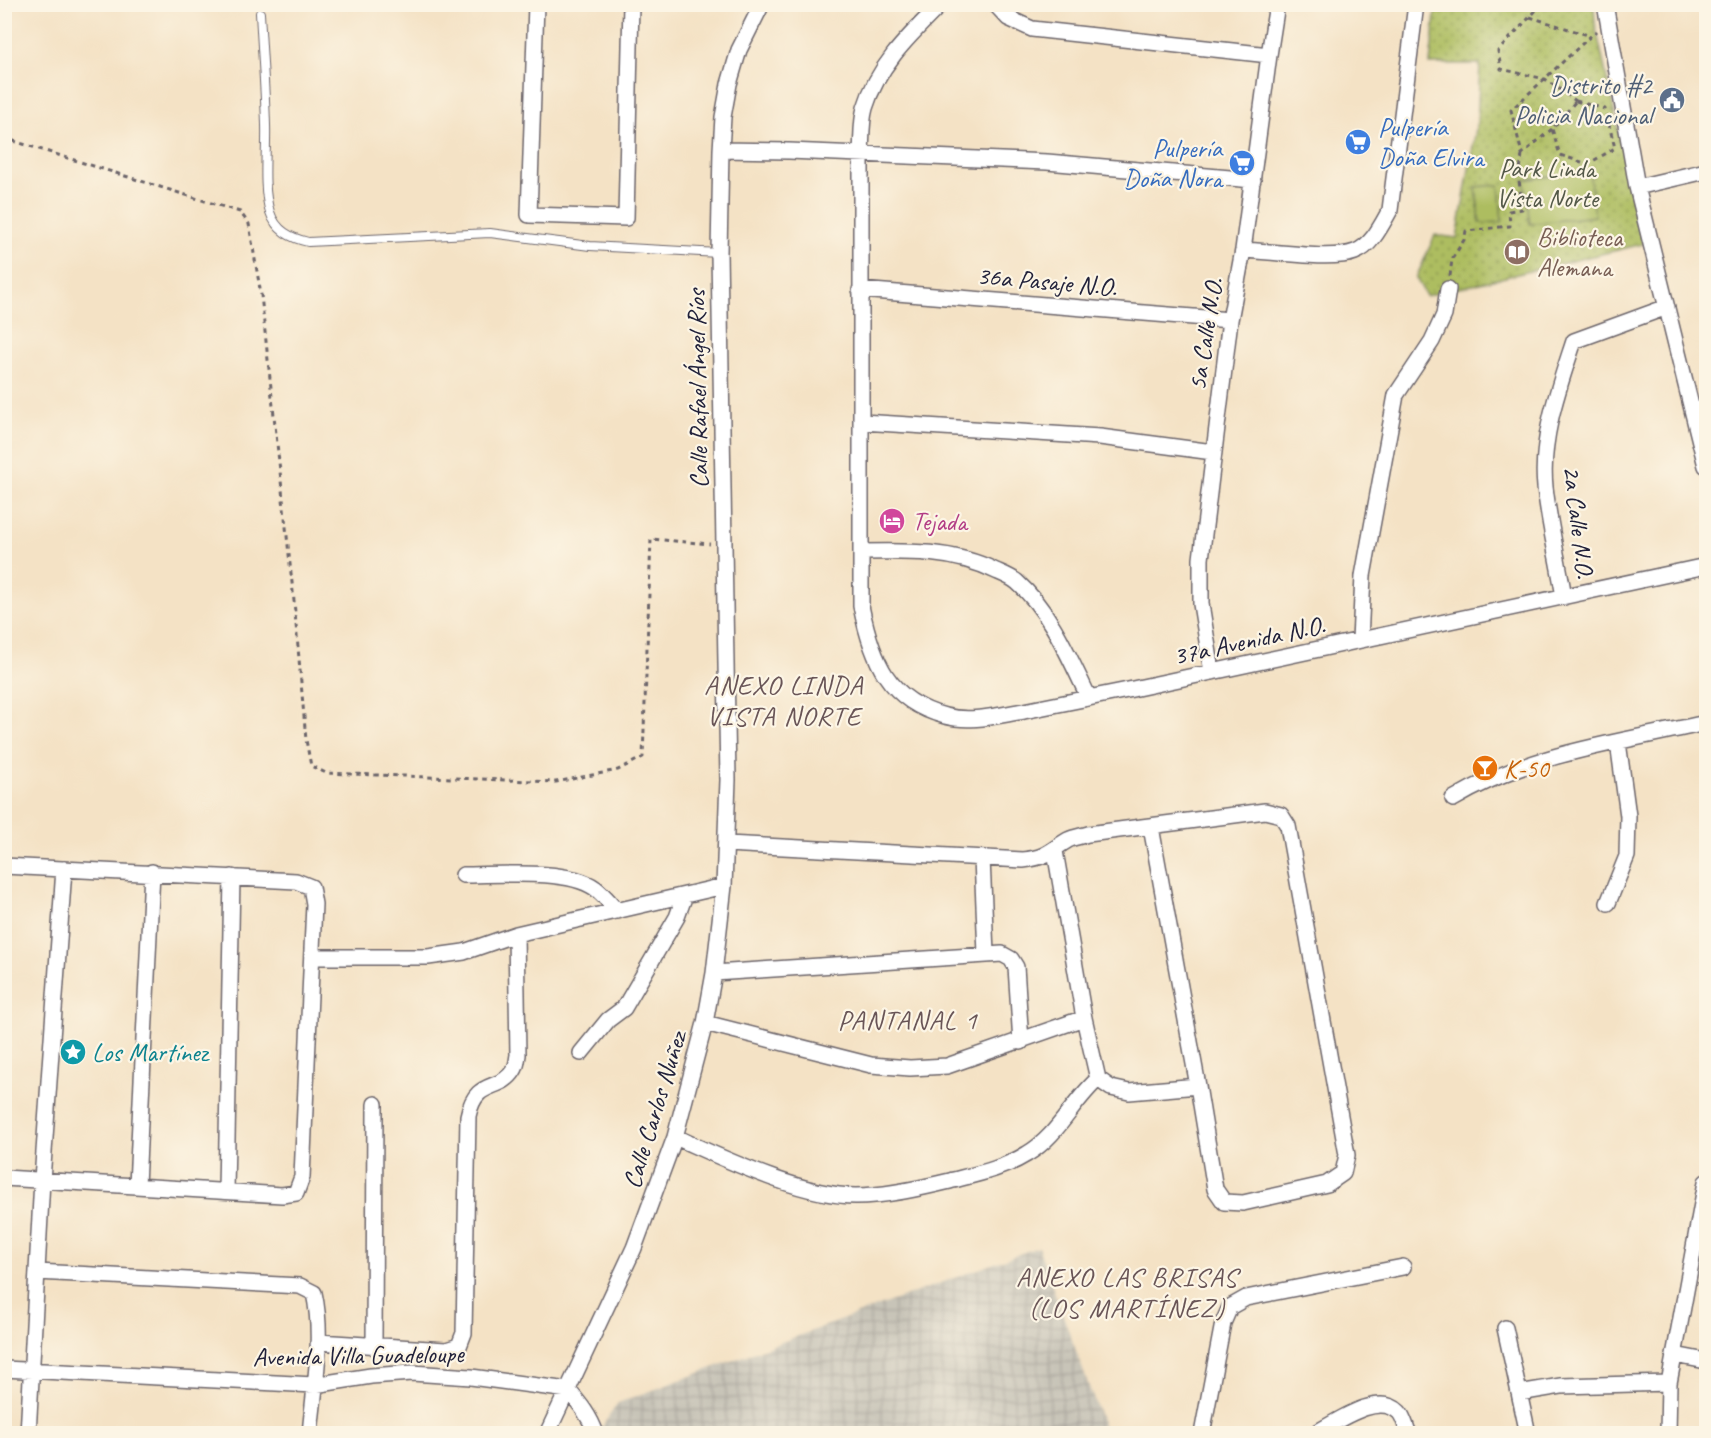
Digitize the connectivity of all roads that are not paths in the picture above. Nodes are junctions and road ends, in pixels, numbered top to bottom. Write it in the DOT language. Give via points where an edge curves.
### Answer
graph roads {
  1 [pos="536,4"];
  2 [pos="631,4"];
  3 [pos="762,4"];
  4 [pos="941,4"];
  5 [pos="995,4"];
  6 [pos="1277,4"];
  7 [pos="1416,4"];
  8 [pos="1605,4"];
  9 [pos="260,13"];
  10 [pos="1269,55"];
  11 [pos="721,150"];
  12 [pos="861,154"];
  13 [pos="1707,171"];
  14 [pos="1253,180"];
  15 [pos="1637,187"];
  16 [pos="1243,249"];
  17 [pos="719,253"];
  18 [pos="1448,290"];
  19 [pos="860,291"];
  20 [pos="1667,307"];
  21 [pos="1230,320"];
  22 [pos="862,422"];
  23 [pos="1213,452"];
  24 [pos="1707,466"];
  25 [pos="862,552"];
  26 [pos="1707,566"];
  27 [pos="1564,597"];
  28 [pos="1360,640"];
  29 [pos="1212,672"];
  30 [pos="1089,698"];
  31 [pos="1707,723"];
  32 [pos="1618,742"];
  33 [pos="728,780"];
  34 [pos="1453,799"];
  35 [pos="1151,827"];
  36 [pos="727,844"];
  37 [pos="1054,851"];
  38 [pos="982,858"];
  39 [pos="4,866"];
  40 [pos="64,869"];
  41 [pos="152,872"];
  42 [pos="463,875"];
  43 [pos="232,877"];
  44 [pos="724,886"];
  45 [pos="685,895"];
  46 [pos="1608,903"];
  47 [pos="618,911"];
  48 [pos="516,934"];
  49 [pos="986,954"];
  50 [pos="313,957"];
  51 [pos="714,973"];
  52 [pos="1084,1018"];
  53 [pos="705,1023"];
  54 [pos="1021,1042"];
  55 [pos="581,1053"];
  56 [pos="1098,1078"];
  57 [pos="1198,1086"];
  58 [pos="375,1104"];
  59 [pos="675,1137"];
  60 [pos="4,1178"];
  61 [pos="42,1180"];
  62 [pos="1707,1182"];
  63 [pos="137,1185"];
  64 [pos="225,1191"];
  65 [pos="1403,1268"];
  66 [pos="37,1272"];
  67 [pos="1505,1328"];
  68 [pos="318,1342"];
  69 [pos="374,1347"];
  70 [pos="1675,1355"];
  71 [pos="1707,1361"];
  72 [pos="4,1369"];
  73 [pos="31,1370"];
  74 [pos="1669,1383"];
  75 [pos="314,1385"];
  76 [pos="568,1390"];
  77 [pos="1519,1393"];
  78 [pos="28,1434"];
  79 [pos="310,1434"];
  80 [pos="547,1434"];
  81 [pos="596,1434"];
  82 [pos="1202,1434"];
  83 [pos="1314,1434"];
  84 [pos="1409,1434"];
  85 [pos="1528,1434"];
  86 [pos="1668,1434"];
  1 -- 2 [label="street" via="529,215 626,218"];
  3 -- 11 [label="street, Calle Rafael Ángel Ríos" via="739,50 729,84"];
  4 -- 12 [label="street, 37a Avenida N.O." via="901,45 877,77 865,110"];
  5 -- 10 [label="street" via="1008,18 1032,29"];
  6 -- 10 [label="street, 5a Calle N.O."];
  7 -- 16 [label="street" via="1390,210 1378,233 1356,252 1326,256"];
  8 -- 15 [label="street"];
  9 -- 17 [label="lane" via="267,194 270,213 278,227 292,238 308,242 490,233 590,246"];
  10 -- 14 [label="street, 5a Calle N.O."];
  11 -- 12 [label="street"];
  11 -- 17 [label="street, Calle Rafael Ángel Ríos"];
  12 -- 14 [label="street" via="1047,162"];
  12 -- 19 [label="street, 37a Avenida N.O."];
  13 -- 15 [label="street"];
  14 -- 16 [label="street, 5a Calle N.O."];
  15 -- 20 [label="street"];
  16 -- 21 [label="street, 5a Calle N.O."];
  17 -- 33 [label="street, Calle Rafael Ángel Ríos"];
  18 -- 28 [label="street" via="1444,315 1432,341 1396,395 1363,576"];
  19 -- 21 [label="street, 36a Pasaje N.O."];
  19 -- 22 [label="street, 37a Avenida N.O."];
  20 -- 24 [label="street"];
  20 -- 27 [label="street, 2a Calle N.O." via="1574,341 1557,392 1547,442 1545,485"];
  21 -- 23 [label="street, 5a Calle N.O."];
  22 -- 23 [label="street" via="1100,437"];
  22 -- 25 [label="street, 37a Avenida N.O."];
  23 -- 29 [label="street, 5a Calle N.O." via="1201,559 1201,604"];
  25 -- 30 [label="street" via="915,551 954,556 1015,580 1038,603 1061,639"];
  25 -- 30 [label="street, 37a Avenida N.O." via="861,606 867,639 878,666 896,690 917,706 947,717 978,719"];
  26 -- 27 [label="street, 37a Avenida N.O."];
  27 -- 28 [label="street, 37a Avenida N.O."];
  28 -- 29 [label="street, 37a Avenida N.O."];
  29 -- 30 [label="street, 37a Avenida N.O."];
  31 -- 32 [label="street"];
  32 -- 34 [label="street" via="1522,766"];
  32 -- 46 [label="street" via="1628,816 1627,856"];
  33 -- 36 [label="street, Calle Carlos Nuñez"];
  35 -- 37 [label="street" via="1088,834 1070,839"];
  35 -- 57 [label="street"];
  35 -- 57 [label="street" via="1265,812 1281,815 1288,826 1347,1155 1343,1173 1327,1184 1243,1203 1224,1202 1215,1189"];
  36 -- 38 [label="street"];
  36 -- 44 [label="street, Calle Carlos Nuñez"];
  37 -- 38 [label="street" via="1023,860"];
  37 -- 52 [label="street"];
  38 -- 49 [label="street"];
  39 -- 40 [label="street"];
  40 -- 41 [label="street"];
  40 -- 61 [label="street"];
  41 -- 43 [label="street"];
  41 -- 63 [label="street"];
  42 -- 47 [label="street" via="540,874 575,879 594,887"];
  43 -- 50 [label="street" via="296,881 311,887"];
  43 -- 64 [label="street"];
  44 -- 45 [label="street"];
  44 -- 51 [label="street, Calle Carlos Nuñez"];
  45 -- 47 [label="street"];
  45 -- 55 [label="street" via="624,1008 608,1020"];
  47 -- 48 [label="street"];
  48 -- 50 [label="street" via="464,952 428,957"];
  48 -- 69 [label="street" via="515,1069 507,1078 476,1094 468,1116 464,1333 459,1346 446,1350"];
  49 -- 51 [label="street"];
  49 -- 54 [label="street" via="1002,954 1011,958 1016,967"];
  50 -- 64 [label="street" via="302,1177 296,1193"];
  51 -- 53 [label="street, Calle Carlos Nuñez"];
  52 -- 54 [label="street"];
  52 -- 56 [label="street"];
  53 -- 54 [label="street" via="871,1065 910,1068 947,1066"];
  53 -- 59 [label="street, Calle Carlos Nuñez"];
  56 -- 57 [label="street" via="1111,1088 1129,1092"];
  56 -- 59 [label="street" via="1054,1132 1028,1154 997,1169 923,1188 856,1196 831,1194 757,1172"];
  58 -- 69 [label="street"];
  59 -- 76 [label="street, Calle Carlos Nuñez" via="634,1248"];
  60 -- 61 [label="street"];
  61 -- 63 [label="street"];
  61 -- 66 [label="street"];
  62 -- 70 [label="street"];
  63 -- 64 [label="street"];
  65 -- 82 [label="street" via="1246,1298 1230,1307 1223,1323"];
  66 -- 68 [label="street" via="300,1286 314,1293"];
  66 -- 73 [label="street"];
  67 -- 77 [label="street"];
  68 -- 69 [label="street"];
  68 -- 75 [label="street"];
  70 -- 71 [label="street"];
  70 -- 74 [label="street"];
  72 -- 73 [label="street, Avenida Villa Guadeloupe"];
  73 -- 75 [label="street, Avenida Villa Guadeloupe"];
  73 -- 78 [label="street"];
  74 -- 77 [label="street" via="1561,1386"];
  74 -- 86 [label="street"];
  75 -- 76 [label="street, Avenida Villa Guadeloupe" via="412,1373"];
  75 -- 79 [label="street"];
  76 -- 80 [label="street, Calle Carlos Nuñez"];
  76 -- 81 [label="street"];
  77 -- 85 [label="street"];
  83 -- 84 [label="street" via="1365,1407 1385,1404 1400,1412"];
}
